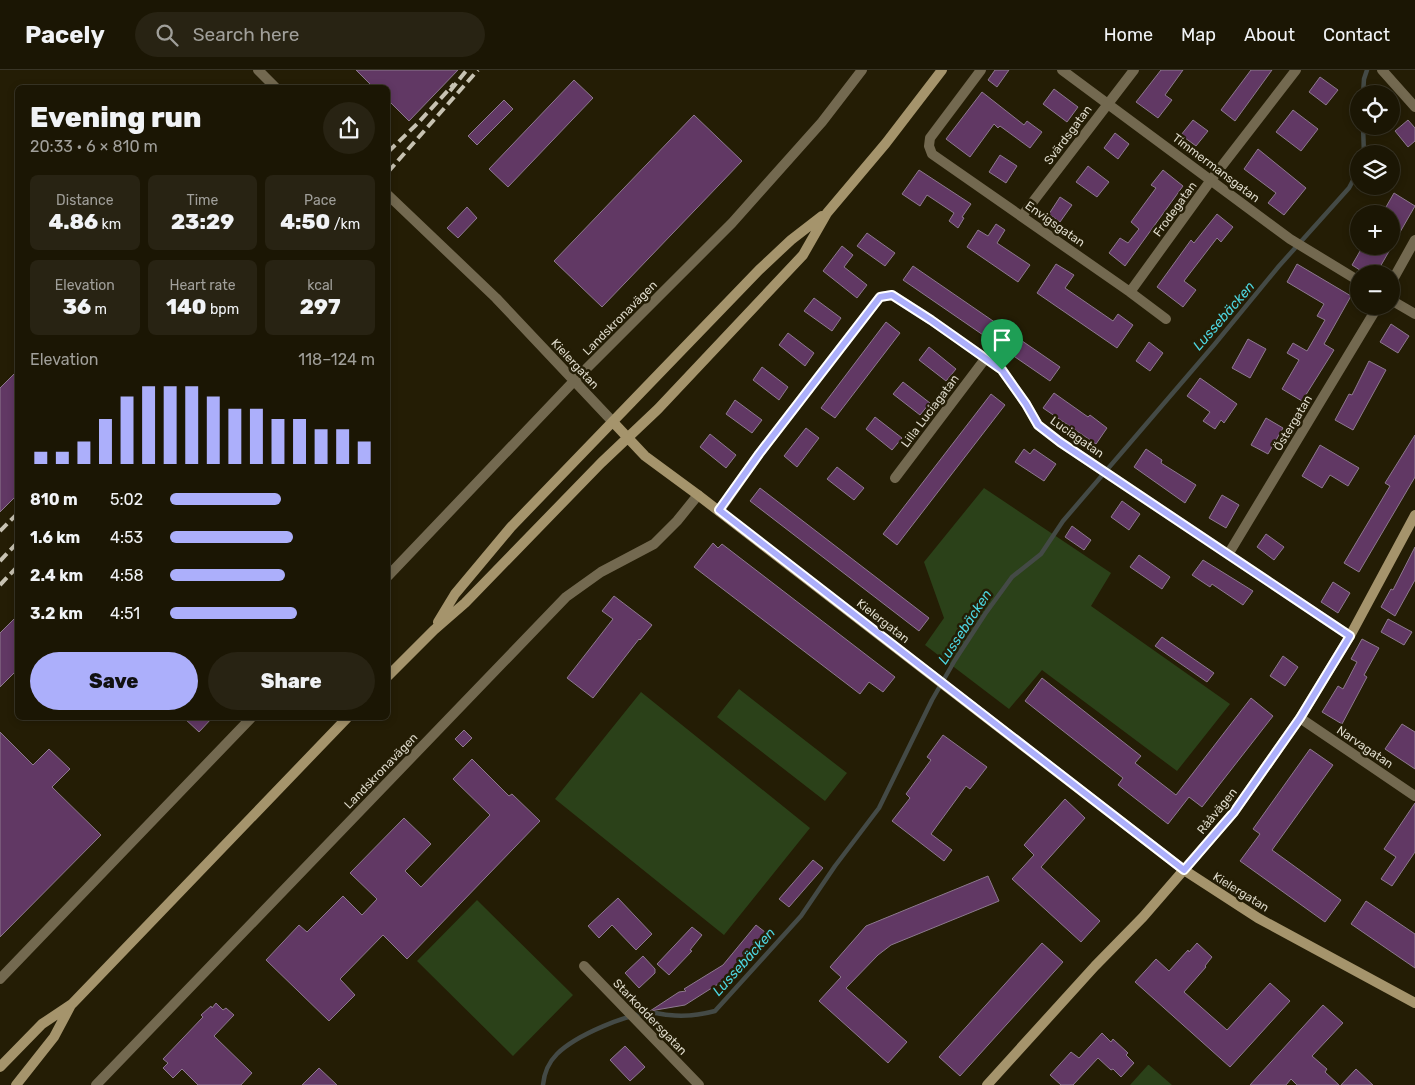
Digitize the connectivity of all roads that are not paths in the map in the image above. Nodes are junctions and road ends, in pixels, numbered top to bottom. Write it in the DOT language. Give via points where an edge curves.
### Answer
graph roads {
  1 [pos="258,70"];
  2 [pos="862,70"];
  3 [pos="942,70"];
  4 [pos="981,70"];
  5 [pos="1062,70"];
  6 [pos="1134,70"];
  7 [pos="1296,70"];
  8 [pos="1382,70"];
  9 [pos="273,85"];
  10 [pos="1109,103"];
  11 [pos="1415,107"];
  12 [pos="1211,180"];
  13 [pos="390,197"];
  14 [pos="827,213"];
  15 [pos="1022,216"];
  16 [pos="1415,240"];
  17 [pos="1400,268"];
  18 [pos="1350,276"];
  19 [pos="1130,292"];
  20 [pos="1400,305"];
  21 [pos="1415,314"];
  22 [pos="1373,315"];
  23 [pos="1166,319"];
  24 [pos="985,359"];
  25 [pos="574,382"];
  26 [pos="613,422"];
  27 [pos="628,438"];
  28 [pos="895,478"];
  29 [pos="698,495"];
  30 [pos="719,510"];
  31 [pos="1415,515"];
  32 [pos="1411,531"];
  33 [pos="1228,553"];
  34 [pos="390,574"];
  35 [pos="434,630"];
  36 [pos="1350,636"];
  37 [pos="390,674"];
  38 [pos="1300,718"];
  39 [pos="250,720"];
  40 [pos="345,720"];
  41 [pos="1415,796"];
  42 [pos="1184,870"];
  43 [pos="584,966"];
  44 [pos="0,979"];
  45 [pos="1415,1003"];
  46 [pos="72,1004"];
  47 [pos="0,1067"];
  48 [pos="16,1085"];
  49 [pos="96,1085"];
  50 [pos="699,1085"];
  51 [pos="987,1085"];
  1 -- 9 [label="street"];
  2 -- 25 [label="street, Landskronavägen" via="822,122 732,223"];
  3 -- 14 [label="main road"];
  4 -- 15 [label="street, Envigsgatan" via="930,138 930,151 934,157"];
  5 -- 10 [label="street, Timmermansgatan"];
  6 -- 10 [label="street, Svärdsgatan"];
  7 -- 12 [label="street, Frodegatan"];
  8 -- 11 [label="street"];
  10 -- 12 [label="street, Timmermansgatan"];
  10 -- 15 [label="street, Svärdsgatan"];
  12 -- 18 [label="street, Timmermansgatan" via="1290,239"];
  12 -- 19 [label="street, Frodegatan"];
  13 -- 25 [label="street, Kielergatan" via="496,298"];
  14 -- 26 [label="main road" via="759,270"];
  14 -- 27 [label="main road" via="803,255"];
  15 -- 19 [label="street, Envigsgatan"];
  16 -- 17 [label="street"];
  19 -- 23 [label="street, Envigsgatan"];
  20 -- 21 [label="street"];
  22 -- 33 [label="street, Östergatan"];
  24 -- 28 [label="street, Lilla Luciagatan"];
  24 -- 30 [label="street, Luciagatan" via="892,295 880,297"];
  24 -- 33 [label="street, Luciagatan" via="1002,370 1038,425"];
  25 -- 26 [label="street, Kielergatan"];
  25 -- 34 [label="street, Landskronavägen"];
  26 -- 27 [label="main road, Kielergatan"];
  26 -- 35 [label="main road" via="511,527 455,594"];
  27 -- 29 [label="main road, Kielergatan" via="645,456"];
  27 -- 35 [label="main road" via="465,603"];
  29 -- 30 [label="main road, Kielergatan"];
  29 -- 49 [label="street, Landskronavägen" via="654,544 601,572 566,597"];
  30 -- 42 [label="main road, Kielergatan"];
  31 -- 32 [label="main road, Rååvägen"];
  32 -- 36 [label="main road, Rååvägen"];
  33 -- 36 [label="street, Luciagatan"];
  35 -- 37 [label="main road"];
  36 -- 38 [label="main road, Rååvägen"];
  38 -- 41 [label="street, Narvagatan"];
  38 -- 42 [label="main road, Rååvägen" via="1234,812"];
  39 -- 44 [label="street"];
  40 -- 46 [label="main road"];
  42 -- 45 [label="main road, Kielergatan" via="1258,918"];
  42 -- 51 [label="main road, Rååvägen"];
  43 -- 50 [label="street, Starkoddersgatan"];
  46 -- 47 [label="main road" via="42,1024"];
  46 -- 48 [label="main road" via="54,1037"];
}
